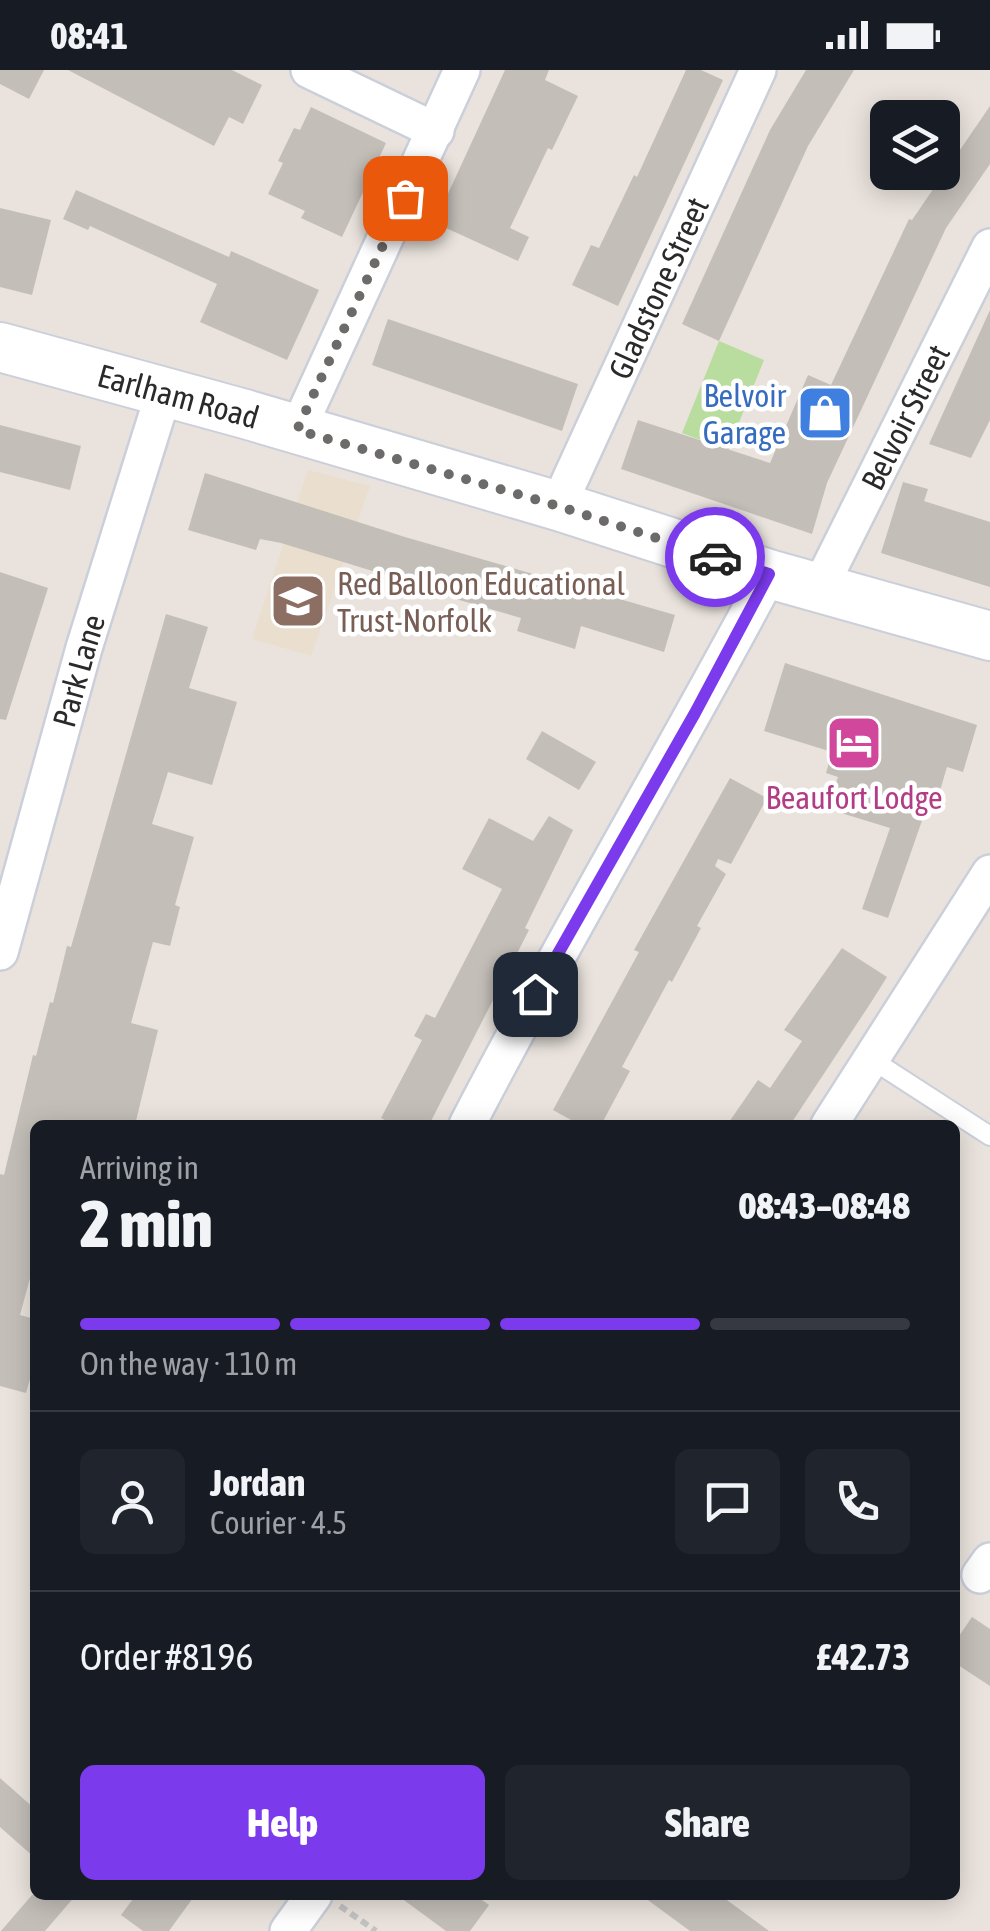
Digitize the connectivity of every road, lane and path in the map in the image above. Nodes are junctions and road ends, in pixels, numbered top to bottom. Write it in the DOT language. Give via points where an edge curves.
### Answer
graph roads {
  1 [pos="309,70"];
  2 [pos="462,70"];
  3 [pos="758,70"];
  4 [pos="436,131"];
  5 [pos="990,248"];
  6 [pos="0,347"];
  7 [pos="164,392"];
  8 [pos="297,430"];
  9 [pos="558,506"];
  10 [pos="769,574"];
  11 [pos="820,588"];
  12 [pos="990,636"];
  13 [pos="990,873"];
  14 [pos="0,952"];
  15 [pos="871,1059"];
  16 [pos="470,1120"];
  17 [pos="831,1120"];
  18 [pos="990,1136"];
  19 [pos="310,1900"];
  20 [pos="349,1911"];
  21 [pos="288,1931"];
  22 [pos="376,1931"];
  1 -- 4 [label="street"];
  2 -- 4 [label="street"];
  3 -- 9 [label="street, Gladstone Street"];
  4 -- 8 [label="street"];
  5 -- 11 [label="street, Belvoir Street"];
  6 -- 7 [label="main road, Earlham Road"];
  7 -- 8 [label="main road, Earlham Road"];
  7 -- 14 [label="street, Park Lane"];
  8 -- 9 [label="main road, Earlham Road"];
  9 -- 10 [label="main road, Earlham Road"];
  10 -- 11 [label="main road, Earlham Road"];
  10 -- 16 [label="street"];
  11 -- 12 [label="main road, Earlham Road"];
  13 -- 15 [label="street"];
  15 -- 17 [label="street"];
  15 -- 18 [label="lane"];
  19 -- 21 [label="street"];
  20 -- 22 [label="path"];
}
